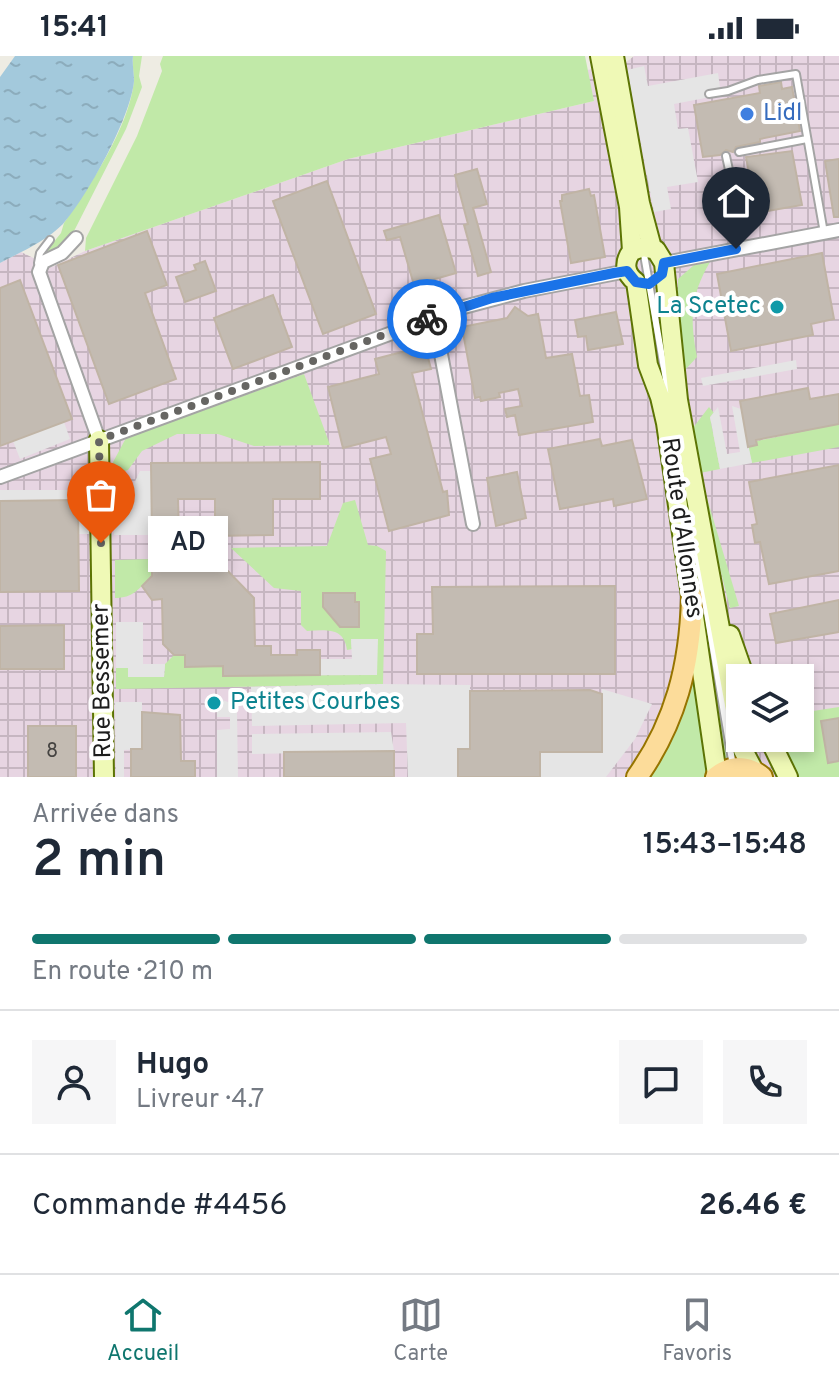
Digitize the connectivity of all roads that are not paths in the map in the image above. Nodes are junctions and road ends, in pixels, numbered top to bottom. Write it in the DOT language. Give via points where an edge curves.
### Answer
graph roads {
  1 [pos="600,56"];
  2 [pos="608,56"];
  3 [pos="614,56"];
  4 [pos="709,94"];
  5 [pos="807,139"];
  6 [pos="739,152"];
  7 [pos="726,156"];
  8 [pos="839,230"];
  9 [pos="824,233"];
  10 [pos="76,238"];
  11 [pos="50,240"];
  12 [pos="736,249"];
  13 [pos="651,256"];
  14 [pos="40,266"];
  15 [pos="637,279"];
  16 [pos="434,317"];
  17 [pos="99,440"];
  18 [pos="0,477"];
  19 [pos="686,494"];
  20 [pos="689,509"];
  21 [pos="473,524"];
  22 [pos="705,551"];
  23 [pos="692,598"];
  24 [pos="726,664"];
  25 [pos="741,664"];
  26 [pos="742,752"];
  27 [pos="776,752"];
  28 [pos="736,774"];
  29 [pos="104,777"];
  30 [pos="637,777"];
  31 [pos="788,777"];
  1 -- 13 [label="main road, Route d'Allonnes" via="629,207"];
  2 -- 13 [label="lane"];
  3 -- 13 [label="main road, Route d'Allonnes"];
  4 -- 5 [label="lane" via="796,74"];
  5 -- 6 [label="lane"];
  5 -- 9 [label="lane"];
  7 -- 12 [label="lane" via="740,221"];
  8 -- 9 [label="street"];
  9 -- 12 [label="street"];
  10 -- 14 [label="street"];
  11 -- 14 [label="lane" via="40,253"];
  12 -- 13 [label="street"];
  13 -- 15 [label="lane"];
  13 -- 15 [label="main road, Route d'Allonnes" via="627,260"];
  13 -- 15 [label="main road" via="659,279"];
  13 -- 22 [label="main road, Route d'Allonnes"];
  14 -- 17 [label="street"];
  15 -- 16 [label="street" via="502,296"];
  15 -- 19 [label="lane"];
  15 -- 23 [label="main road, Route d'Allonnes" via="648,365 666,423"];
  16 -- 17 [label="street"];
  16 -- 21 [label="street"];
  17 -- 18 [label="street"];
  17 -- 29 [label="main road, Rue Bessemer"];
  20 -- 28 [label="lane"];
  22 -- 24 [label="main road, Route d'Allonnes"];
  22 -- 25 [label="main road"];
  23 -- 28 [label="main road, Route d'Allonnes"];
  23 -- 30 [label="main road" via="691,630 670,721"];
  26 -- 28 [label="main road, Route d'Allonnes"];
  27 -- 31 [label="main road"];
}
